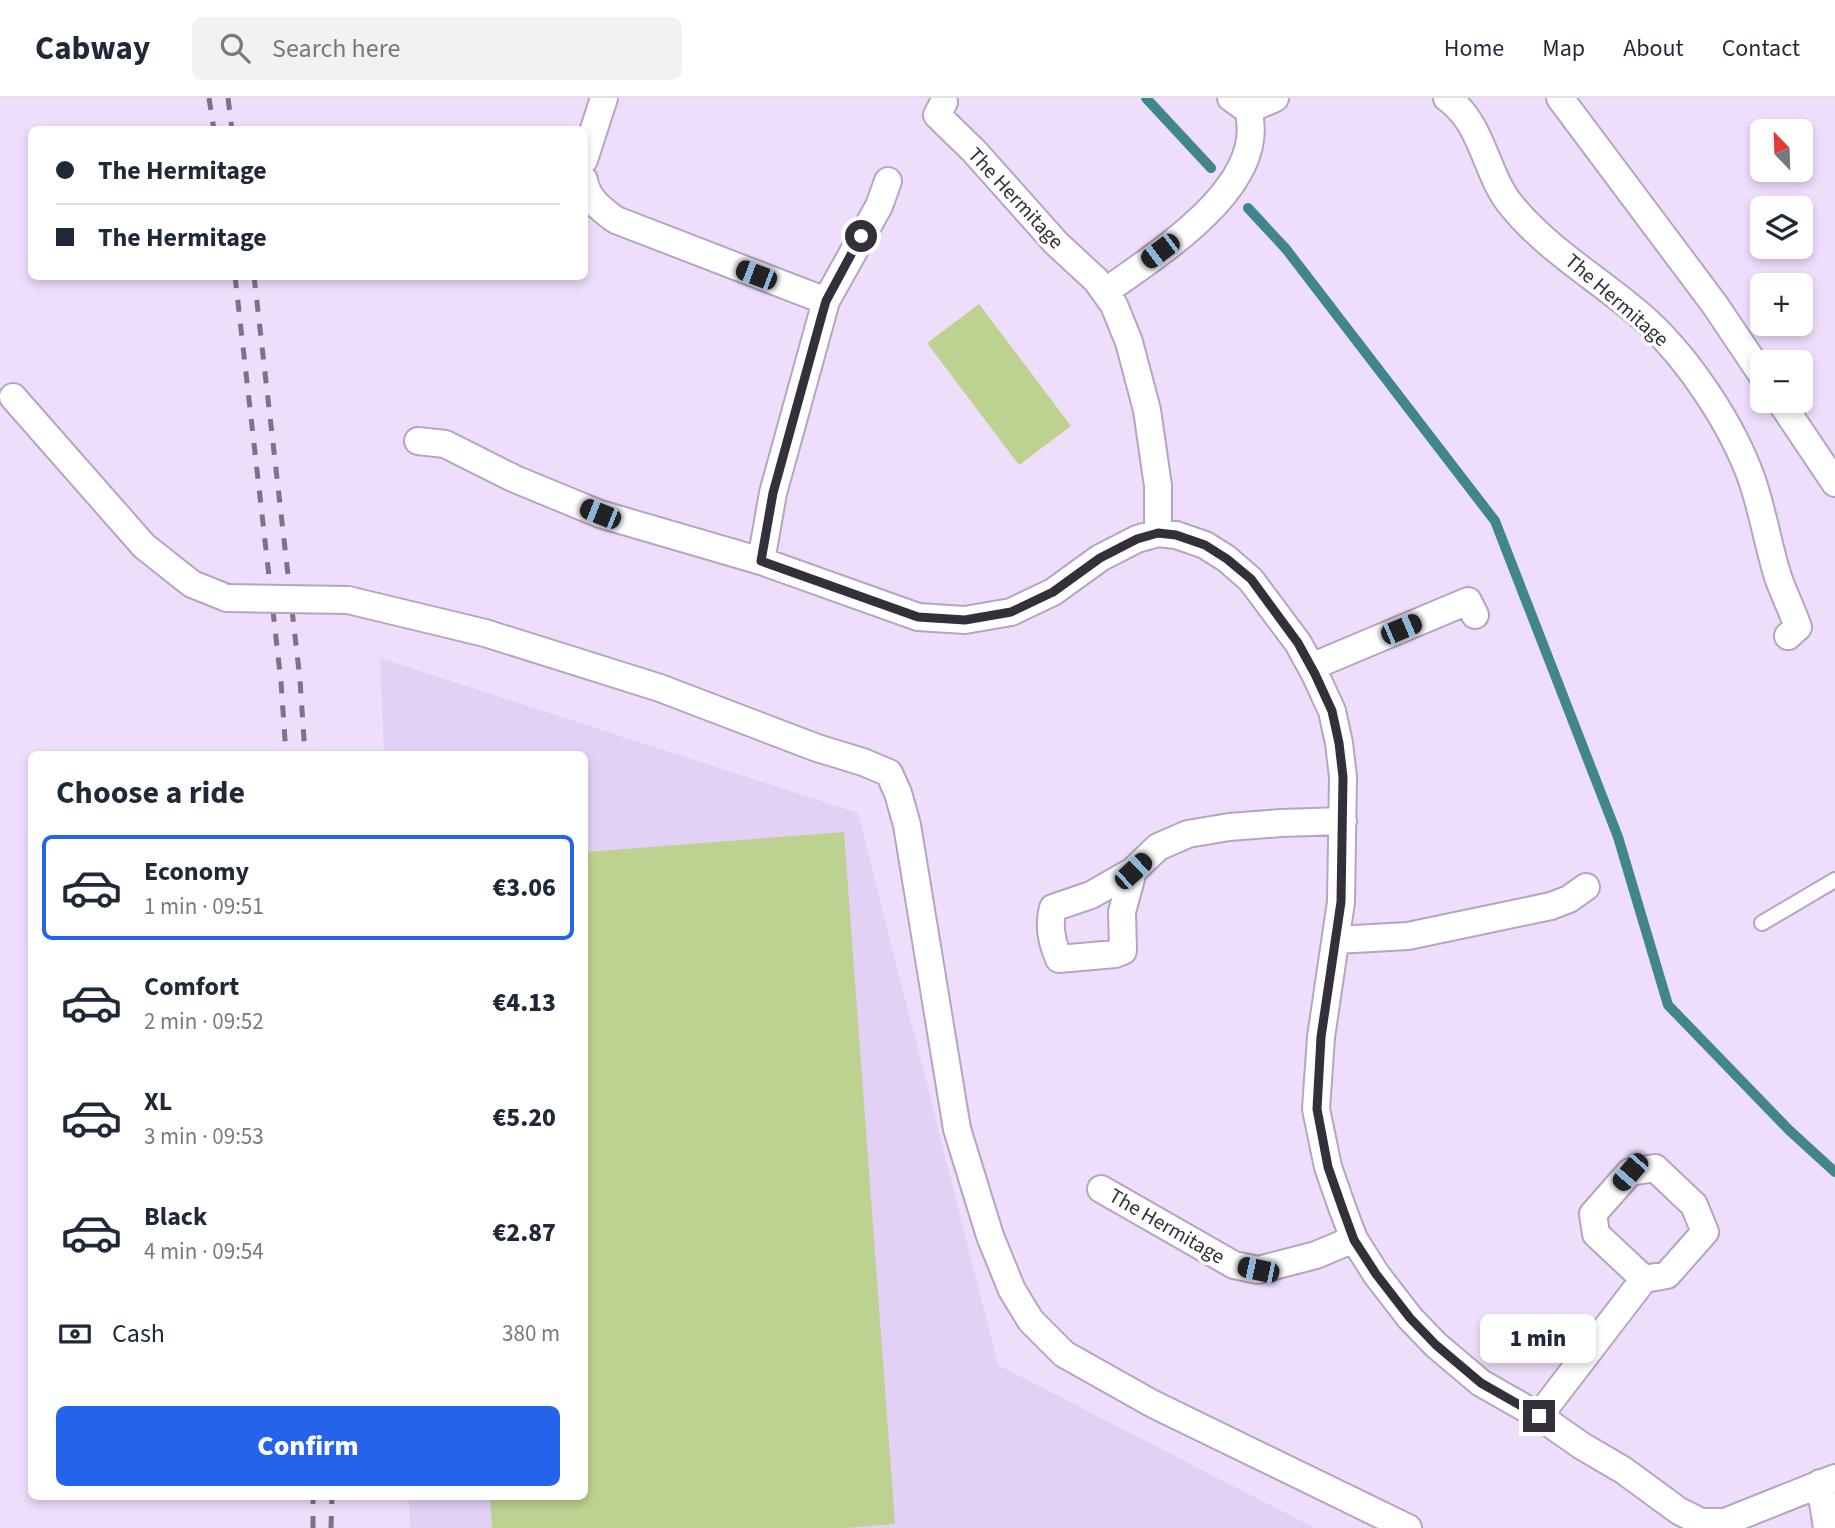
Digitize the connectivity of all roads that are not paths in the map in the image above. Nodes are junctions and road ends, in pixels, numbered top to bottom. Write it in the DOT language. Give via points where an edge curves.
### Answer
graph roads {
  1 [pos="604,98"];
  2 [pos="1275,98"];
  3 [pos="1447,98"];
  4 [pos="1560,98"];
  5 [pos="944,102"];
  6 [pos="1240,104"];
  7 [pos="588,148"];
  8 [pos="888,181"];
  9 [pos="588,192"];
  10 [pos="1105,292"];
  11 [pos="826,301"];
  12 [pos="1750,357"];
  13 [pos="13,397"];
  14 [pos="1788,413"];
  15 [pos="418,441"];
  16 [pos="1835,483"];
  17 [pos="1158,533"];
  18 [pos="761,561"];
  19 [pos="1475,615"];
  20 [pos="1788,636"];
  21 [pos="1311,667"];
  22 [pos="1343,821"];
  23 [pos="1133,871"];
  24 [pos="1835,880"];
  25 [pos="1586,887"];
  26 [pos="1762,923"];
  27 [pos="1336,940"];
  28 [pos="1101,1189"];
  29 [pos="1354,1240"];
  30 [pos="1644,1279"];
  31 [pos="1539,1416"];
  32 [pos="1828,1480"];
  33 [pos="1674,1520"];
  34 [pos="1408,1528"];
  35 [pos="1826,1528"];
  1 -- 7 [label="street"];
  2 -- 6 [label="street"];
  3 -- 20 [label="street, The Hermitage" via="1470,122 1496,182 1511,204 1535,230 1650,324 1709,398 1751,479 1797,627"];
  4 -- 12 [label="street"];
  5 -- 10 [label="street, The Hermitage" via="937,115"];
  6 -- 10 [label="street" via="1253,125 1241,171 1193,226"];
  8 -- 11 [label="street"];
  9 -- 11 [label="street" via="616,220"];
  10 -- 17 [label="street, The Hermitage" via="1129,342 1147,410 1158,486"];
  11 -- 18 [label="street" via="773,493"];
  13 -- 34 [label="street, bridge" via="144,547 192,584 227,598 348,600 485,633 660,688 889,773 907,825 957,1129 990,1236 1012,1290 1031,1321 1064,1354 1153,1404"];
  14 -- 16 [label="street"];
  15 -- 18 [label="street" via="445,444 600,514"];
  17 -- 18 [label="street" via="1100,558 1053,592 1011,612 965,620 918,617"];
  17 -- 21 [label="street" via="1205,545 1251,579"];
  19 -- 21 [label="street" via="1468,601"];
  21 -- 22 [label="street" via="1332,711 1339,743"];
  22 -- 23 [label="street" via="1188,834 1158,847"];
  22 -- 27 [label="street"];
  24 -- 26 [label="lane"];
  25 -- 27 [label="street" via="1569,900 1538,909 1408,936"];
  27 -- 29 [label="street" via="1321,1037 1317,1109 1328,1167"];
  28 -- 29 [label="street, The Hermitage" via="1234,1265 1258,1270"];
  29 -- 31 [label="street" via="1410,1318 1436,1345 1481,1383"];
  30 -- 30 [label="street" via="1667,1275 1705,1232 1694,1205 1655,1168 1630,1172 1594,1214 1597,1234"];
  30 -- 31 [label="street"];
  31 -- 33 [label="street" via="1623,1470"];
  32 -- 33 [label="street" via="1725,1522"];
  32 -- 35 [label="street"];
}
